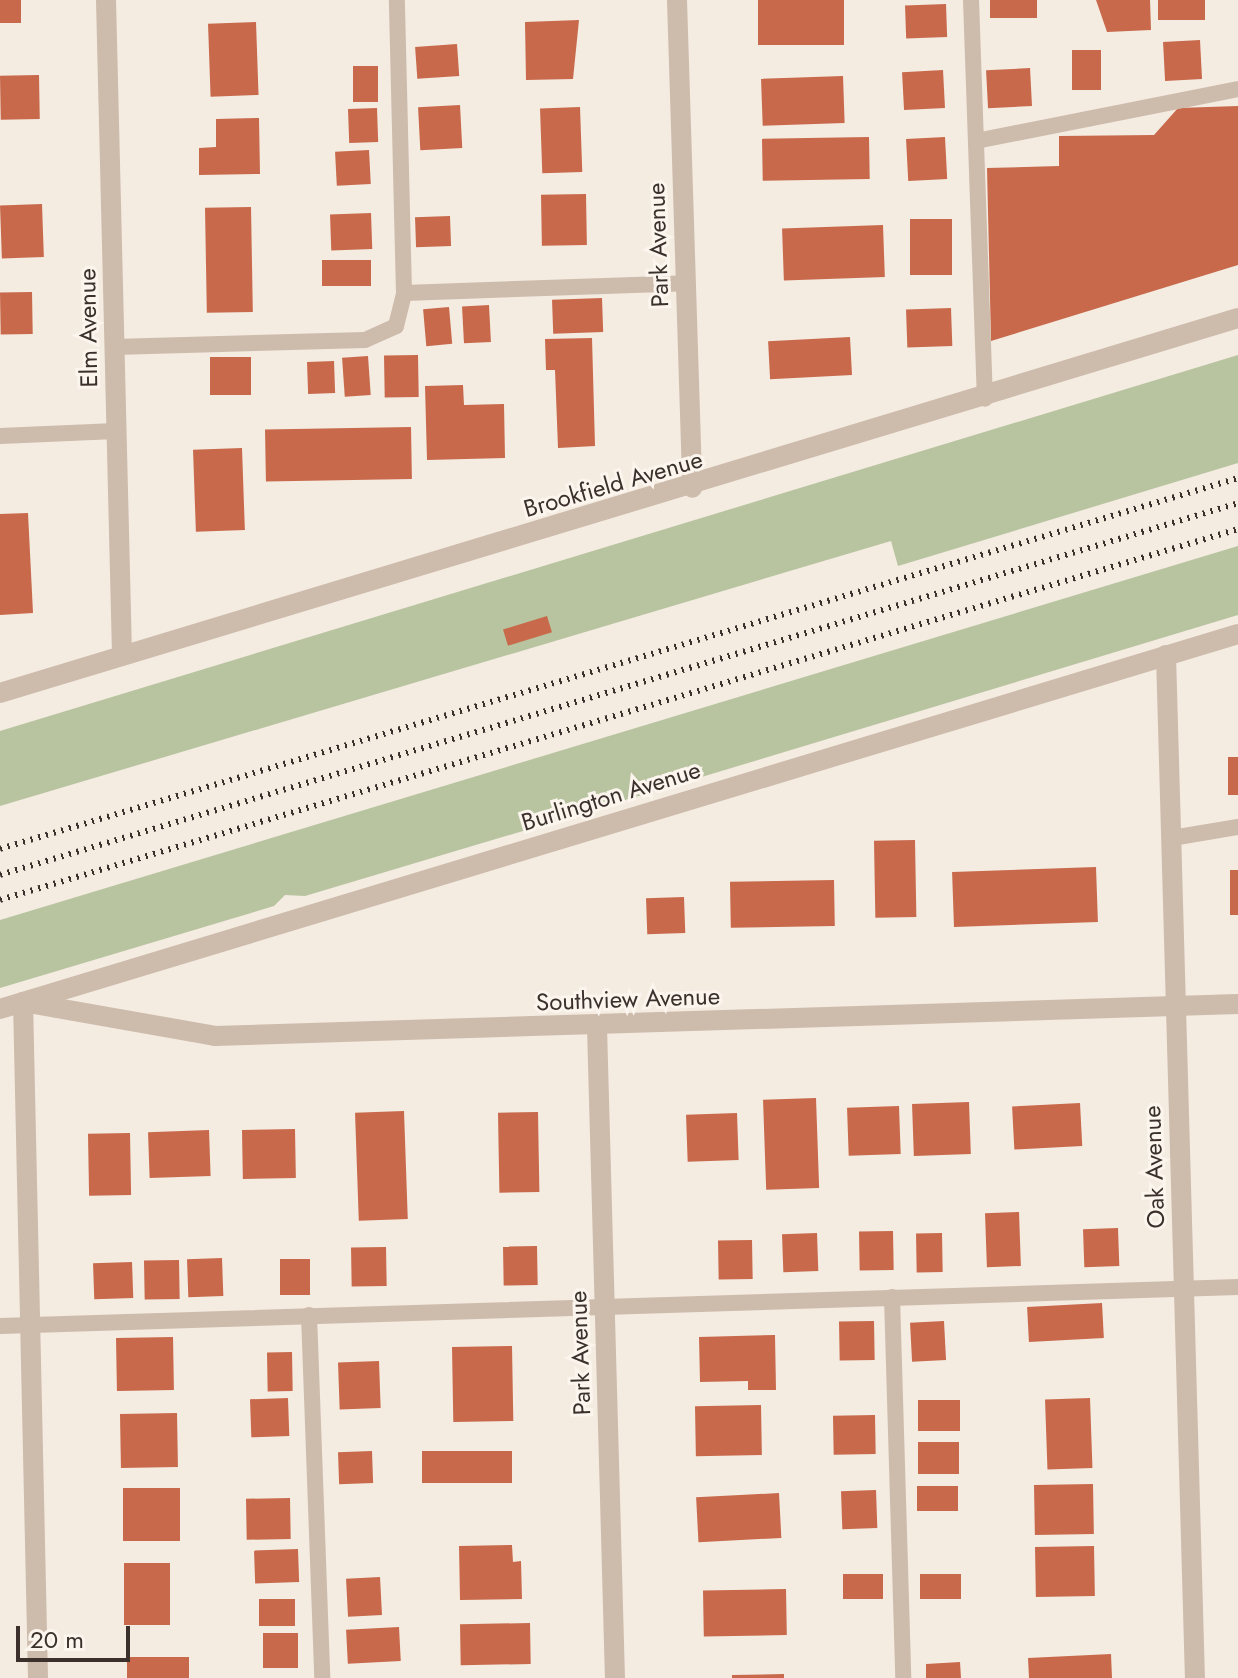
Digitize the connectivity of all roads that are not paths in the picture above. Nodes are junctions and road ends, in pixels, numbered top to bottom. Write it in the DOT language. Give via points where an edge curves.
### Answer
graph roads {
  1 [pos="106,0"];
  2 [pos="397,0"];
  3 [pos="677,0"];
  4 [pos="971,0"];
  5 [pos="1238,89"];
  6 [pos="976,141"];
  7 [pos="686,283"];
  8 [pos="404,293"];
  9 [pos="1238,318"];
  10 [pos="114,347"];
  11 [pos="985,399"];
  12 [pos="116,431"];
  13 [pos="0,436"];
  14 [pos="692,488"];
  15 [pos="1238,634"];
  16 [pos="122,655"];
  17 [pos="1166,655"];
  18 [pos="0,693"];
  19 [pos="1238,827"];
  20 [pos="1172,838"];
  21 [pos="23,1002"];
  22 [pos="1238,1004"];
  23 [pos="1176,1006"];
  24 [pos="0,1009"];
  25 [pos="597,1027"];
  26 [pos="1238,1287"];
  27 [pos="1184,1289"];
  28 [pos="892,1297"];
  29 [pos="605,1305"];
  30 [pos="309,1315"];
  31 [pos="30,1325"];
  32 [pos="0,1326"];
  33 [pos="38,1678"];
  34 [pos="322,1678"];
  35 [pos="615,1678"];
  36 [pos="903,1678"];
  37 [pos="1195,1678"];
  1 -- 10 [label="street, Elm Avenue"];
  2 -- 8 [label="lane"];
  3 -- 7 [label="street, Park Avenue"];
  4 -- 6 [label="lane"];
  5 -- 6 [label="lane"];
  6 -- 11 [label="lane"];
  7 -- 8 [label="lane"];
  7 -- 14 [label="street, Park Avenue"];
  8 -- 10 [label="lane" via="396,326 365,340"];
  9 -- 11 [label="street, Brookfield Avenue"];
  10 -- 12 [label="street, Elm Avenue"];
  11 -- 14 [label="street, Brookfield Avenue"];
  12 -- 13 [label="lane"];
  12 -- 16 [label="street, Elm Avenue"];
  14 -- 16 [label="street, Brookfield Avenue"];
  15 -- 17 [label="street, Burlington Avenue"];
  16 -- 18 [label="street, Brookfield Avenue"];
  17 -- 20 [label="street, Oak Avenue"];
  17 -- 21 [label="street, Burlington Avenue"];
  19 -- 20 [label="lane"];
  20 -- 23 [label="street, Oak Avenue"];
  21 -- 24 [label="street, Burlington Avenue"];
  21 -- 25 [label="street, Southview Avenue" via="215,1036"];
  21 -- 31 [label="street"];
  22 -- 23 [label="street, Southview Avenue"];
  23 -- 25 [label="street, Southview Avenue"];
  23 -- 27 [label="street, Oak Avenue"];
  25 -- 29 [label="street, Park Avenue"];
  26 -- 27 [label="lane"];
  27 -- 28 [label="lane"];
  27 -- 37 [label="street, Oak Avenue"];
  28 -- 29 [label="lane"];
  28 -- 36 [label="lane"];
  29 -- 30 [label="lane"];
  29 -- 35 [label="street, Park Avenue"];
  30 -- 31 [label="lane"];
  30 -- 34 [label="lane"];
  31 -- 32 [label="lane"];
  31 -- 33 [label="street"];
}
